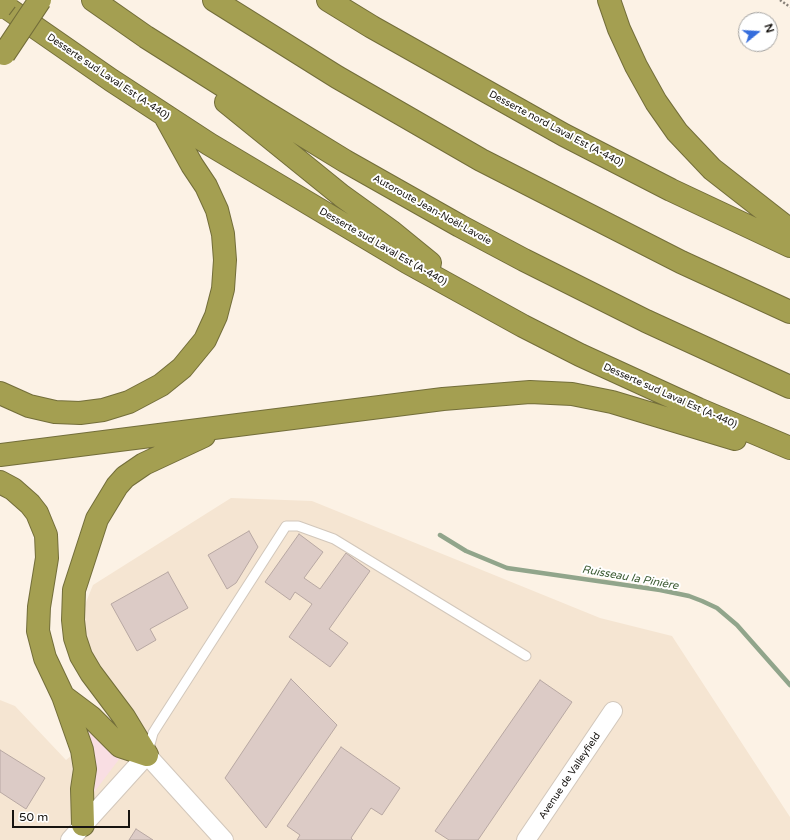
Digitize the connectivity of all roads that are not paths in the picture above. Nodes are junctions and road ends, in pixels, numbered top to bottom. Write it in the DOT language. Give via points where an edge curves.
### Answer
graph roads {
  1 [pos="6,0"];
  2 [pos="40,0"];
  3 [pos="93,0"];
  4 [pos="214,0"];
  5 [pos="328,0"];
  6 [pos="609,0"];
  7 [pos="0,3"];
  8 [pos="0,8"];
  9 [pos="146,37"];
  10 [pos="2,57"];
  11 [pos="164,115"];
  12 [pos="790,230"];
  13 [pos="790,246"];
  14 [pos="472,298"];
  15 [pos="790,312"];
  16 [pos="790,387"];
  17 [pos="0,393"];
  18 [pos="223,428"];
  19 [pos="790,448"];
  20 [pos="0,455"];
  21 [pos="790,456"];
  22 [pos="0,482"];
  23 [pos="526,656"];
  24 [pos="64,696"];
  25 [pos="613,711"];
  26 [pos="147,755"];
  27 [pos="77,832"];
  28 [pos="224,840"];
  29 [pos="526,840"];
  1 -- 8 [label="highway, bridge"];
  2 -- 10 [label="highway, bridge"];
  3 -- 9 [label="highway, Autoroute Jean-Noël-Lavoie"];
  4 -- 15 [label="highway" via="312,62 481,160 681,262"];
  5 -- 13 [label="highway, Desserte nord Laval Est (A-440)" via="378,31 564,135 671,190"];
  6 -- 12 [label="highway" via="639,72 677,132 712,169"];
  7 -- 11 [label="highway, Desserte sud Laval Est (A-440)"];
  9 -- 14 [label="highway"];
  9 -- 16 [label="highway, Autoroute Jean-Noël-Lavoie" via="305,137 460,226 640,318"];
  11 -- 14 [label="highway, Desserte sud Laval Est (A-440)" via="328,216"];
  11 -- 17 [label="highway" via="206,186 217,210 223,234 225,260 222,289 216,316 205,340 182,368 161,385 129,402 103,410 80,413 55,412 29,406"];
  14 -- 19 [label="highway, Desserte sud Laval Est (A-440)" via="580,355"];
  18 -- 20 [label="highway"];
  18 -- 21 [label="highway" via="450,398 506,393 550,393 578,395 631,407"];
  18 -- 26 [label="highway" via="144,464 121,482 97,519 75,584 72,620 81,656"];
  22 -- 24 [label="highway" via="13,489 38,513 46,535 48,558 39,607 38,631 44,658"];
  23 -- 26 [label="lane" via="334,539 298,526 286,526 153,733 151,748"];
  24 -- 26 [label="highway" via="92,717 120,746"];
  24 -- 27 [label="highway" via="84,759"];
  25 -- 29 [label="street, Avenue de Valleyfield"];
  26 -- 27 [label="street"];
  26 -- 28 [label="street"];
}
